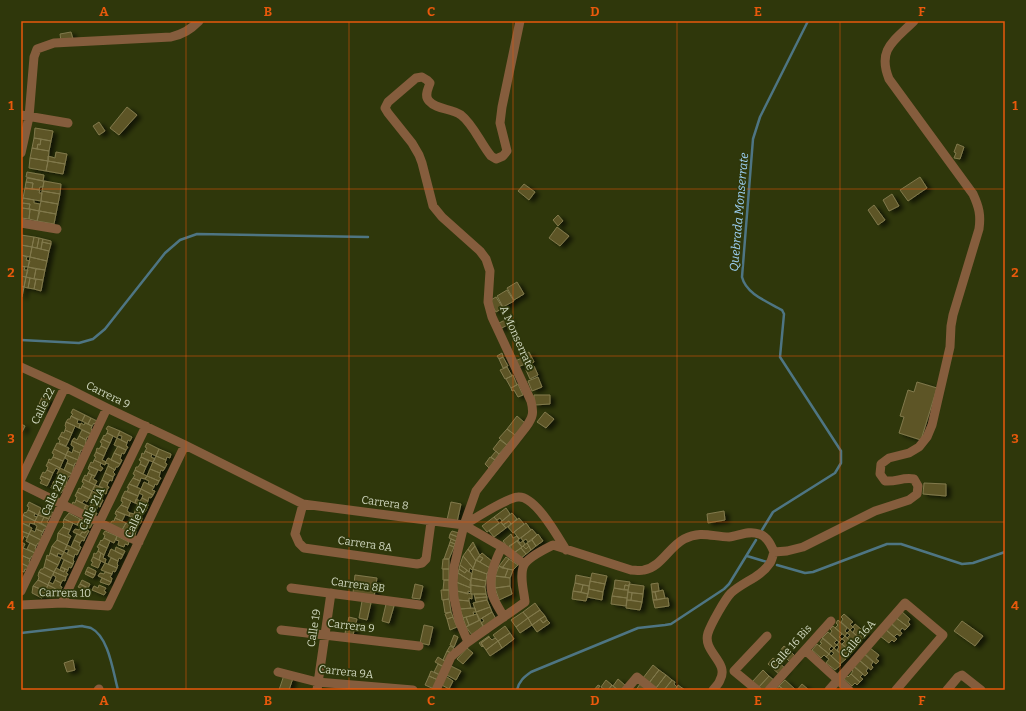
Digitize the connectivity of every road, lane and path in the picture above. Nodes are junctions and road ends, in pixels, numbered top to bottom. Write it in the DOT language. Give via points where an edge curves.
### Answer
graph roads {
  1 [pos="198,21"];
  2 [pos="520,21"];
  3 [pos="914,21"];
  4 [pos="25,116"];
  5 [pos="68,123"];
  6 [pos="21,153"];
  7 [pos="21,223"];
  8 [pos="57,229"];
  9 [pos="22,371"];
  10 [pos="65,387"];
  11 [pos="108,408"];
  12 [pos="146,426"];
  13 [pos="185,445"];
  14 [pos="21,479"];
  15 [pos="21,484"];
  16 [pos="63,504"];
  17 [pos="303,504"];
  18 [pos="431,522"];
  19 [pos="99,523"];
  20 [pos="464,525"];
  21 [pos="139,542"];
  22 [pos="502,547"];
  23 [pos="566,550"];
  24 [pos="774,552"];
  25 [pos="524,564"];
  26 [pos="291,588"];
  27 [pos="21,591"];
  28 [pos="331,594"];
  29 [pos="62,603"];
  30 [pos="21,605"];
  31 [pos="420,605"];
  32 [pos="108,606"];
  33 [pos="504,617"];
  34 [pos="831,621"];
  35 [pos="281,630"];
  36 [pos="326,635"];
  37 [pos="767,636"];
  38 [pos="468,642"];
  39 [pos="419,646"];
  40 [pos="805,650"];
  41 [pos="278,672"];
  42 [pos="838,680"];
  43 [pos="317,686"];
  44 [pos="387,689"];
  45 [pos="413,690"];
  46 [pos="436,690"];
  47 [pos="626,690"];
  48 [pos="654,690"];
  49 [pos="713,690"];
  50 [pos="757,690"];
  51 [pos="770,690"];
  52 [pos="829,690"];
  53 [pos="849,690"];
  54 [pos="896,690"];
  55 [pos="947,690"];
  56 [pos="981,690"];
  1 -- 4 [label="street" via="184,34 171,37 54,43 36,49"];
  2 -- 20 [label="street, A Monserrate" via="500,122 507,151 503,156 496,159 490,156 466,120 453,111 433,105 427,100 426,94 430,84 422,77 416,78 388,102 385,108 418,154 433,206 486,259 490,271 488,302 492,316 533,409 532,418 526,427 476,491"];
  3 -- 24 [label="street" via="887,49 884,69 973,194 981,216 953,315 950,348 932,425 919,447 889,458 881,464 880,474 885,481 894,482 906,477 914,479 918,486 917,494 909,500 875,511 803,547"];
  4 -- 5 [label="street"];
  4 -- 6 [label="street"];
  7 -- 8 [label="street"];
  9 -- 10 [label="street, Carrera 9"];
  10 -- 11 [label="street, Carrera 9"];
  10 -- 14 [label="street, Calle 22"];
  11 -- 12 [label="street, Carrera 9"];
  11 -- 16 [label="street, Calle 21B"];
  12 -- 13 [label="street, Carrera 9"];
  12 -- 19 [label="street, Calle 21A"];
  13 -- 17 [label="street, Carrera 8"];
  13 -- 21 [label="street, Calle 21"];
  15 -- 16 [label="street"];
  16 -- 19 [label="street"];
  16 -- 27 [label="street, Calle 21B"];
  17 -- 18 [label="street, Carrera 8"];
  17 -- 18 [label="street, Carrera 8A" via="295,534 304,548 422,563 426,559"];
  18 -- 20 [label="street, Carrera 8"];
  19 -- 21 [label="street"];
  19 -- 29 [label="street, Calle 21A"];
  20 -- 22 [label="street"];
  20 -- 23 [label="street" via="520,496 537,506"];
  20 -- 38 [label="street" via="454,567 453,584 459,621"];
  21 -- 32 [label="street, Calle 21"];
  22 -- 25 [label="street"];
  22 -- 33 [label="street" via="495,560 491,578 492,594"];
  23 -- 24 [label="street" via="631,570 644,570 656,564 685,539 708,534 731,537 748,532 760,534 770,541"];
  23 -- 25 [label="street" via="552,545 538,552"];
  24 -- 49 [label="street" via="770,563 762,572 726,599 708,633 707,642 710,650 723,671 721,680"];
  25 -- 33 [label="street" via="522,579 525,602"];
  26 -- 28 [label="street, Carrera 8B"];
  28 -- 31 [label="street, Carrera 8B"];
  28 -- 36 [label="street, Calle 19"];
  29 -- 30 [label="street, Carrera 10"];
  29 -- 32 [label="street, Carrera 10"];
  33 -- 38 [label="street"];
  34 -- 40 [label="street, Calle 16 Bis"];
  35 -- 36 [label="street, Carrera 9"];
  36 -- 39 [label="street, Carrera 9"];
  36 -- 43 [label="street, Calle 19"];
  37 -- 50 [label="street" via="734,671"];
  38 -- 46 [label="street" via="452,657"];
  40 -- 42 [label="street"];
  40 -- 51 [label="street, Calle 16 Bis"];
  41 -- 43 [label="street, Carrera 9A"];
  42 -- 52 [label="street, Calle 16A"];
  42 -- 53 [label="street"];
  42 -- 54 [label="street, Calle 16A" via="905,603 943,635"];
  43 -- 44 [label="street, Carrera 9A"];
  44 -- 45 [label="street, Carrera 9A"];
  47 -- 48 [label="street" via="637,677"];
  55 -- 56 [label="street" via="962,675"];
}
